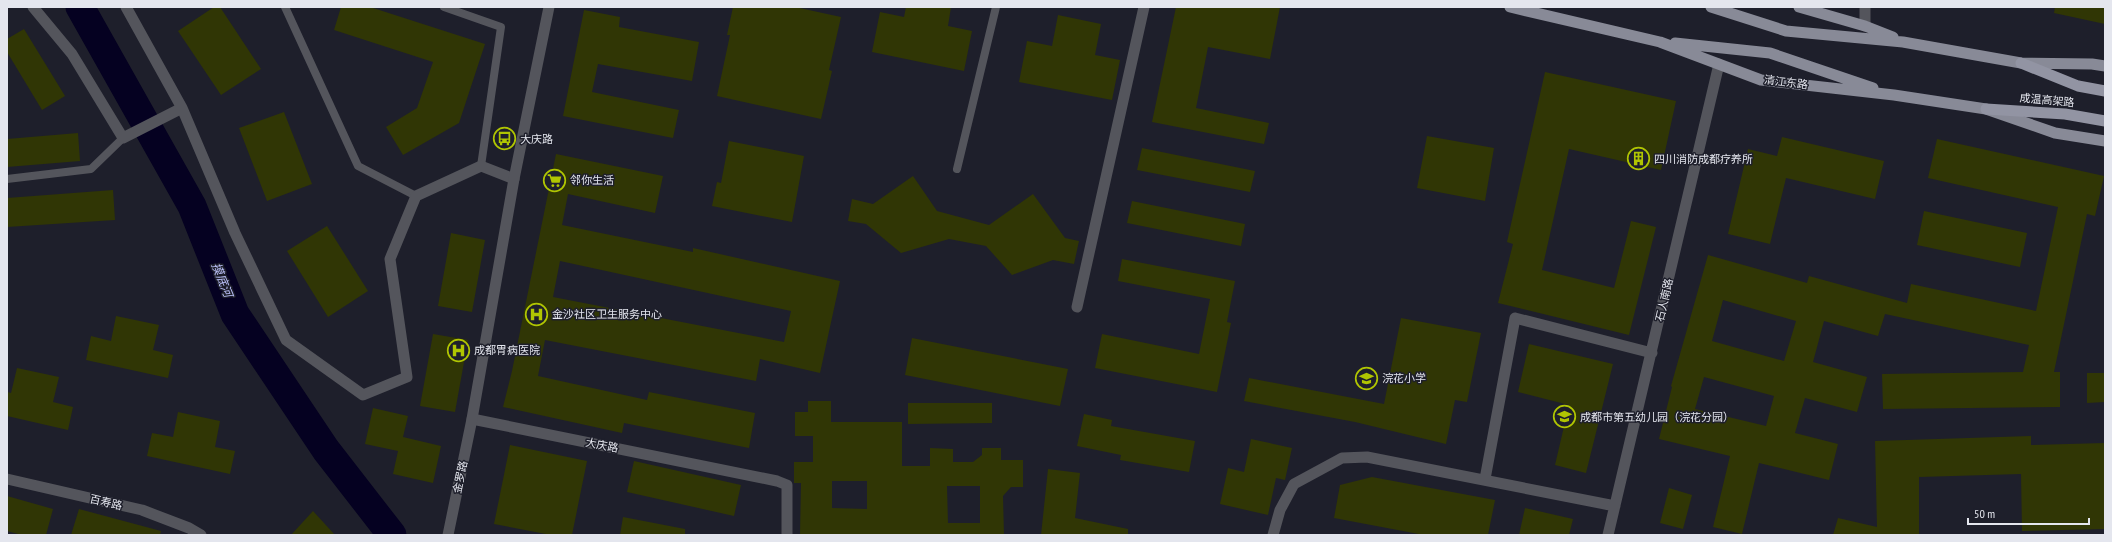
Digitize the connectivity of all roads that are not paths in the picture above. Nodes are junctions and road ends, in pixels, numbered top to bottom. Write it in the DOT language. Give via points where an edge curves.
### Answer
graph roads {
  1 [pos="33,7"];
  2 [pos="126,7"];
  3 [pos="285,7"];
  4 [pos="444,7"];
  5 [pos="549,7"];
  6 [pos="996,7"];
  7 [pos="1144,7"];
  8 [pos="1510,7"];
  9 [pos="1711,7"];
  10 [pos="1799,7"];
  11 [pos="1865,7"];
  12 [pos="1865,26"];
  13 [pos="1660,42"];
  14 [pos="1902,42"];
  15 [pos="2021,63"];
  16 [pos="1719,64"];
  17 [pos="2105,66"];
  18 [pos="2105,91"];
  19 [pos="1894,95"];
  20 [pos="182,108"];
  21 [pos="1986,109"];
  22 [pos="2105,121"];
  23 [pos="123,138"];
  24 [pos="2105,141"];
  25 [pos="481,166"];
  26 [pos="957,169"];
  27 [pos="7,179"];
  28 [pos="514,179"];
  29 [pos="416,196"];
  30 [pos="1077,307"];
  31 [pos="1652,352"];
  32 [pos="472,419"];
  33 [pos="1485,478"];
  34 [pos="7,479"];
  35 [pos="1615,506"];
  36 [pos="201,535"];
  37 [pos="448,535"];
  38 [pos="787,535"];
  39 [pos="1273,535"];
  40 [pos="1608,535"];
  1 -- 23 [label="street" via="72,54"];
  2 -- 20 [label="street"];
  3 -- 29 [label="lane" via="358,166"];
  4 -- 25 [label="lane" via="501,27"];
  5 -- 28 [label="street"];
  6 -- 26 [label="lane"];
  7 -- 30 [label="street"];
  8 -- 13 [label="main road, 清江东路"];
  9 -- 14 [label="main road" via="1786,31"];
  10 -- 12 [label="main road"];
  11 -- 12 [label="street"];
  12 -- 14 [label="main road"];
  13 -- 16 [label="main road, 清江东路"];
  13 -- 19 [label="main road, 清江东路" via="1770,52"];
  14 -- 15 [label="main road"];
  15 -- 17 [label="main road"];
  15 -- 18 [label="highway, 成温高架路" via="2078,86"];
  16 -- 19 [label="main road, 清江东路" via="1761,80"];
  16 -- 31 [label="street, 石人南路"];
  19 -- 21 [label="main road, 清江东路"];
  20 -- 23 [label="street"];
  20 -- 29 [label="street" via="235,233 286,340 363,395 407,377 390,260"];
  21 -- 22 [label="highway, 成温高架路" via="2065,114"];
  21 -- 24 [label="main road, 清江东路" via="2055,133"];
  23 -- 27 [label="lane" via="91,169"];
  25 -- 28 [label="street"];
  25 -- 29 [label="street"];
  28 -- 32 [label="street"];
  31 -- 33 [label="street" via="1515,318"];
  31 -- 35 [label="street, 石人南路"];
  32 -- 37 [label="street, 金罗路"];
  32 -- 38 [label="street, 大庆路" via="777,481 787,485"];
  33 -- 35 [label="street"];
  33 -- 39 [label="street" via="1367,456 1342,458 1294,484 1280,510"];
  34 -- 36 [label="street, 百寿路" via="142,510"];
  35 -- 40 [label="street, 石人南路"];
}
